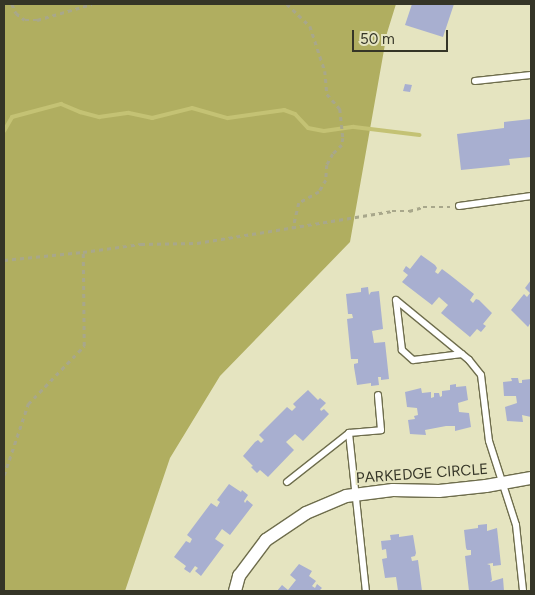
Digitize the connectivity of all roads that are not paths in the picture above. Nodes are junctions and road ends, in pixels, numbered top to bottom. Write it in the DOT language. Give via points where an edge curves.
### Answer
graph roads {
  1 [pos="531,76"];
  2 [pos="475,81"];
  3 [pos="531,196"];
  4 [pos="459,206"];
  5 [pos="462,354"];
  6 [pos="378,395"];
  7 [pos="349,433"];
  8 [pos="531,478"];
  9 [pos="287,482"];
  10 [pos="503,483"];
  11 [pos="356,495"];
  12 [pos="235,591"];
  13 [pos="366,591"];
  14 [pos="523,591"];
  1 -- 2 [label="lane"];
  3 -- 4 [label="lane"];
  5 -- 5 [label="lane" via="413,360 402,350 396,300"];
  5 -- 10 [label="lane" via="481,375 490,441"];
  6 -- 7 [label="lane" via="381,430"];
  7 -- 9 [label="lane"];
  7 -- 11 [label="lane"];
  8 -- 10 [label="street, PARKEDGE CIRCLE"];
  10 -- 11 [label="street, PARKEDGE CIRCLE" via="439,491 393,490"];
  10 -- 14 [label="lane" via="516,525"];
  11 -- 12 [label="street, PARKEDGE CIRCLE" via="306,513 266,540 239,576"];
  11 -- 13 [label="lane"];
}
